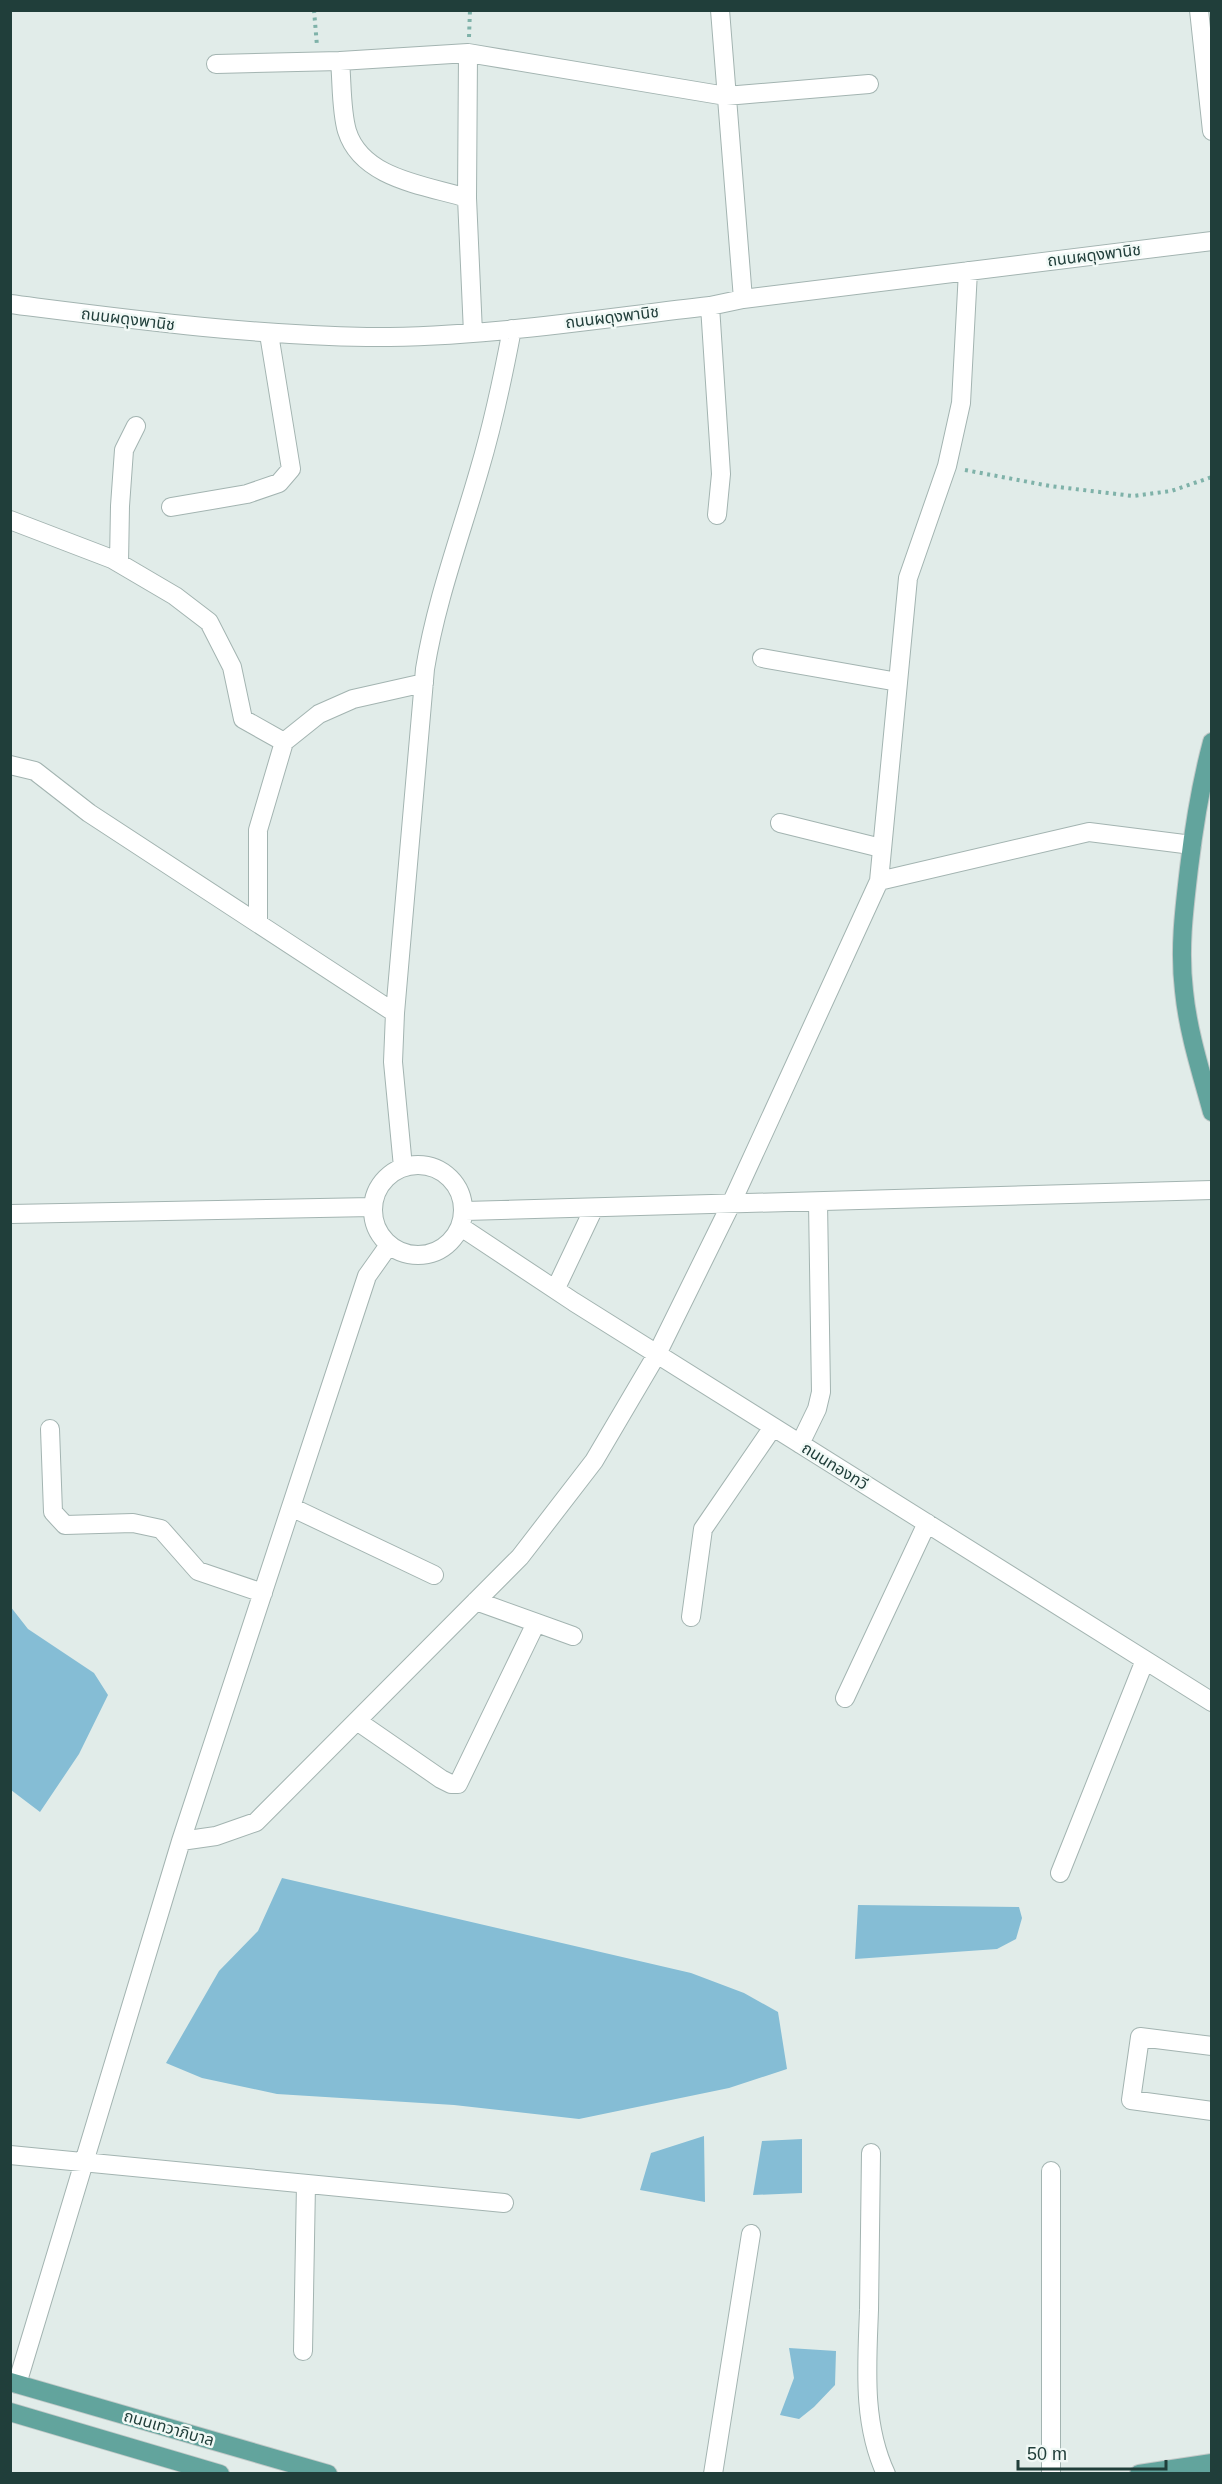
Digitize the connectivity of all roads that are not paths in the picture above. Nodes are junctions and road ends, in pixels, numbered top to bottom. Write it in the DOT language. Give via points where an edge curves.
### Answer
graph roads {
  1 [pos="720,10"];
  2 [pos="1199,10"];
  3 [pos="468,53"];
  4 [pos="340,62"];
  5 [pos="216,64"];
  6 [pos="869,84"];
  7 [pos="726,96"];
  8 [pos="1212,131"];
  9 [pos="467,198"];
  10 [pos="1212,241"];
  11 [pos="968,271"];
  12 [pos="743,299"];
  13 [pos="10,304"];
  14 [pos="710,306"];
  15 [pos="512,329"];
  16 [pos="473,333"];
  17 [pos="269,334"];
  18 [pos="136,426"];
  19 [pos="171,507"];
  20 [pos="717,515"];
  21 [pos="10,520"];
  22 [pos="118,563"];
  23 [pos="762,658"];
  24 [pos="898,682"];
  25 [pos="424,683"];
  26 [pos="284,742"];
  27 [pos="1212,742"];
  28 [pos="10,765"];
  29 [pos="780,823"];
  30 [pos="1192,845"];
  31 [pos="881,848"];
  32 [pos="879,881"];
  33 [pos="258,923"];
  34 [pos="394,1012"];
  35 [pos="1212,1112"];
  36 [pos="403,1167"];
  37 [pos="1212,1190"];
  38 [pos="818,1202"];
  39 [pos="731,1204"];
  40 [pos="372,1207"];
  41 [pos="594,1208"];
  42 [pos="10,1214"];
  43 [pos="463,1219"];
  44 [pos="389,1245"];
  45 [pos="556,1288"];
  46 [pos="657,1354"];
  47 [pos="773,1427"];
  48 [pos="50,1429"];
  49 [pos="800,1444"];
  50 [pos="291,1507"];
  51 [pos="927,1523"];
  52 [pos="434,1575"];
  53 [pos="263,1593"];
  54 [pos="476,1601"];
  55 [pos="691,1617"];
  56 [pos="536,1623"];
  57 [pos="573,1636"];
  58 [pos="1145,1660"];
  59 [pos="845,1698"];
  60 [pos="1212,1702"];
  61 [pos="357,1721"];
  62 [pos="181,1840"];
  63 [pos="1060,1873"];
  64 [pos="1212,2046"];
  65 [pos="1212,2110"];
  66 [pos="871,2153"];
  67 [pos="10,2155"];
  68 [pos="84,2162"];
  69 [pos="1051,2171"];
  70 [pos="306,2184"];
  71 [pos="504,2203"];
  72 [pos="751,2234"];
  73 [pos="303,2351"];
  74 [pos="14,2383"];
  75 [pos="10,2408"];
  76 [pos="10,2412"];
  77 [pos="1212,2463"];
  78 [pos="220,2474"];
  79 [pos="328,2474"];
  80 [pos="713,2474"];
  81 [pos="886,2474"];
  82 [pos="1051,2474"];
  83 [pos="1139,2474"];
  1 -- 7 [label="street"];
  2 -- 8 [label="street"];
  3 -- 4 [label="street"];
  3 -- 7 [label="street"];
  3 -- 9 [label="street"];
  4 -- 5 [label="street"];
  4 -- 9 [label="street" via="348,131 363,158 383,173"];
  6 -- 7 [label="street"];
  7 -- 12 [label="street"];
  9 -- 16 [label="street"];
  10 -- 11 [label="street, ถนนผดุงพานิช"];
  11 -- 12 [label="street, ถนนผดุงพานิช"];
  11 -- 24 [label="street" via="961,404 947,466 908,578"];
  12 -- 14 [label="street, ถนนผดุงพานิช"];
  13 -- 17 [label="street, ถนนผดุงพานิช"];
  14 -- 15 [label="street, ถนนผดุงพานิช"];
  14 -- 20 [label="street" via="721,474"];
  15 -- 16 [label="street, ถนนผดุงพานิช"];
  15 -- 25 [label="street" via="480,470 431,630"];
  16 -- 17 [label="street, ถนนผดุงพานิช" via="369,337"];
  17 -- 19 [label="street" via="291,469 279,483 247,494"];
  18 -- 22 [label="street" via="124,450"];
  21 -- 22 [label="street"];
  22 -- 26 [label="street" via="174,596 208,622 232,667 243,719"];
  23 -- 24 [label="street"];
  24 -- 31 [label="street"];
  25 -- 26 [label="street" via="353,699 319,714"];
  25 -- 34 [label="street"];
  26 -- 33 [label="street" via="258,830"];
  27 -- 30 [label="main road"];
  28 -- 33 [label="street" via="35,771 89,813"];
  29 -- 31 [label="street"];
  30 -- 32 [label="street" via="1089,832"];
  30 -- 35 [label="main road" via="1181,954 1191,1036"];
  31 -- 32 [label="street"];
  32 -- 39 [label="street"];
  33 -- 34 [label="street"];
  34 -- 36 [label="street" via="393,1062"];
  36 -- 40 [label="street" via="385,1179"];
  36 -- 43 [label="street" via="425,1165 440,1170 456,1184 463,1198"];
  37 -- 38 [label="street"];
  38 -- 39 [label="street"];
  38 -- 49 [label="street" via="821,1392"];
  39 -- 41 [label="street"];
  39 -- 46 [label="street"];
  40 -- 42 [label="street"];
  40 -- 44 [label="street" via="374,1223"];
  41 -- 43 [label="street"];
  41 -- 45 [label="street"];
  43 -- 44 [label="street" via="455,1238 428,1255 403,1253"];
  43 -- 45 [label="street, ถนนทองทวี"];
  44 -- 50 [label="street" via="367,1276"];
  45 -- 46 [label="street, ถนนทองทวี"];
  46 -- 47 [label="street, ถนนทองทวี"];
  46 -- 54 [label="street" via="594,1461 520,1557"];
  47 -- 49 [label="street, ถนนทองทวี"];
  47 -- 55 [label="street" via="703,1529"];
  48 -- 53 [label="street" via="53,1512 65,1525 133,1523 161,1529 198,1571"];
  49 -- 51 [label="street, ถนนทองทวี"];
  50 -- 52 [label="street"];
  50 -- 53 [label="street"];
  51 -- 58 [label="street, ถนนทองทวี"];
  51 -- 59 [label="street"];
  53 -- 62 [label="street"];
  54 -- 56 [label="street"];
  54 -- 61 [label="street"];
  56 -- 57 [label="street"];
  56 -- 61 [label="street" via="458,1784 441,1779"];
  58 -- 60 [label="street, ถนนทองทวี"];
  58 -- 63 [label="street"];
  61 -- 62 [label="street" via="256,1822 216,1836"];
  62 -- 68 [label="street"];
  64 -- 65 [label="street" via="1140,2037 1131,2100"];
  66 -- 81 [label="street" via="869,2417"];
  67 -- 68 [label="street"];
  68 -- 70 [label="street"];
  68 -- 74 [label="street"];
  69 -- 82 [label="street"];
  70 -- 71 [label="street"];
  70 -- 73 [label="street"];
  72 -- 80 [label="street"];
  74 -- 75 [label="main road"];
  74 -- 79 [label="main road, ถนนเทวาภิบาล"];
  76 -- 78 [label="main road, ถนนเทวาภิบาล"];
  77 -- 83 [label="main road"];
}
